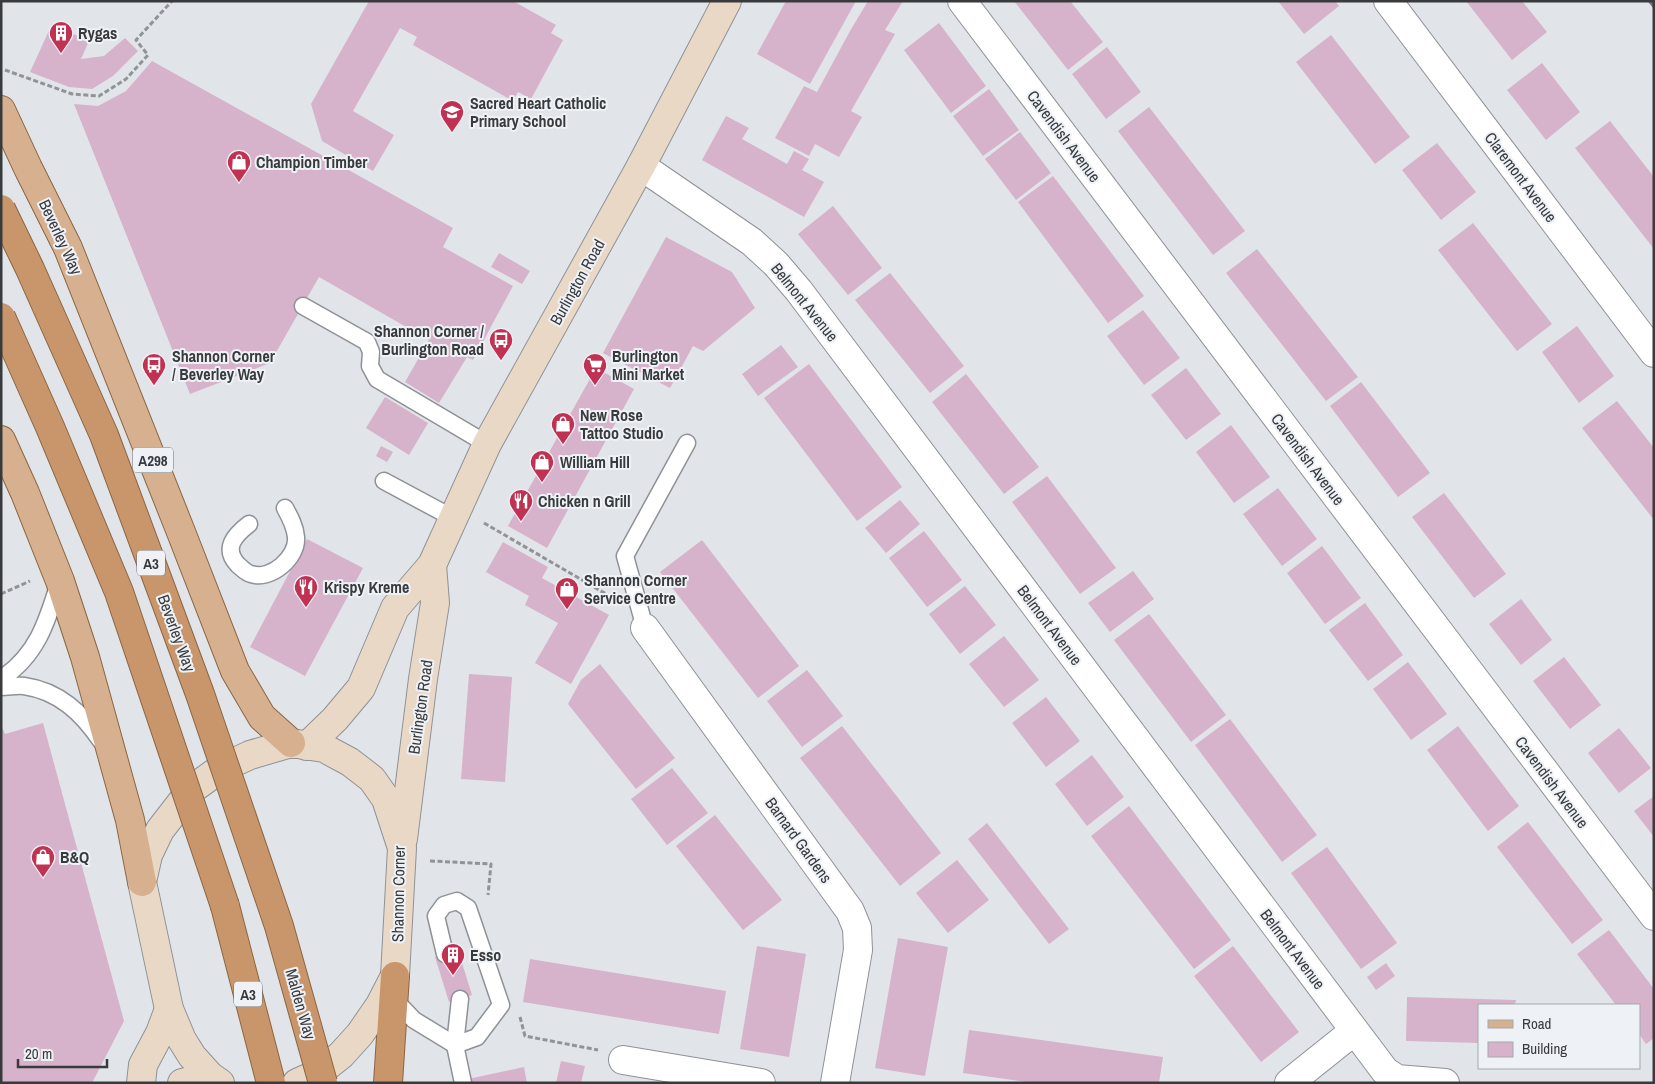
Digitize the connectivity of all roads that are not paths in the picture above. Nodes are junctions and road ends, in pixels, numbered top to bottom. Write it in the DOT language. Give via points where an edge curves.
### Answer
graph roads {
  1 [pos="727,1"];
  2 [pos="962,1"];
  3 [pos="1388,1"];
  4 [pos="1,110"];
  5 [pos="641,166"];
  6 [pos="1,209"];
  7 [pos="303,306"];
  8 [pos="1,317"];
  9 [pos="1654,353"];
  10 [pos="1,440"];
  11 [pos="687,443"];
  12 [pos="487,444"];
  13 [pos="384,482"];
  14 [pos="286,508"];
  15 [pos="453,518"];
  16 [pos="249,524"];
  17 [pos="432,565"];
  18 [pos="60,581"];
  19 [pos="645,628"];
  20 [pos="1,679"];
  21 [pos="1,687"];
  22 [pos="299,744"];
  23 [pos="115,761"];
  24 [pos="412,854"];
  25 [pos="142,882"];
  26 [pos="1654,916"];
  27 [pos="279,926"];
  28 [pos="445,954"];
  29 [pos="394,987"];
  30 [pos="460,999"];
  31 [pos="168,1009"];
  32 [pos="1354,1031"];
  33 [pos="455,1045"];
  34 [pos="623,1060"];
  35 [pos="215,1079"];
  36 [pos="141,1083"];
  37 [pos="182,1083"];
  38 [pos="271,1083"];
  39 [pos="297,1083"];
  40 [pos="323,1083"];
  41 [pos="388,1083"];
  42 [pos="464,1083"];
  43 [pos="761,1083"];
  44 [pos="835,1083"];
  45 [pos="1289,1083"];
  46 [pos="1445,1083"];
  1 -- 5 [label="main road, Burlington Road"];
  2 -- 26 [label="street, Cavendish Avenue"];
  3 -- 9 [label="street, Claremont Avenue"];
  4 -- 22 [label="main road, Beverley Way / A298" via="68,248 235,671 262,717"];
  5 -- 12 [label="main road, Burlington Road"];
  5 -- 32 [label="street, Belmont Avenue" via="752,242 776,264"];
  6 -- 27 [label="highway, Beverley Way / A3, bridge" via="104,435 200,694"];
  7 -- 12 [label="lane" via="367,342 371,352 370,366 377,379"];
  8 -- 38 [label="highway, A3, bridge" via="119,592 225,906"];
  10 -- 18 [label="main road"];
  11 -- 19 [label="lane" via="625,556"];
  12 -- 15 [label="main road, Burlington Road"];
  13 -- 15 [label="lane"];
  14 -- 16 [label="lane" via="294,524 294,550 272,572 251,574 233,559 230,551 232,542"];
  15 -- 17 [label="main road, Burlington Road"];
  17 -- 22 [label="main road, Burlington Road" via="395,608 361,688 335,719"];
  17 -- 24 [label="main road, Burlington Road" via="436,603 423,679"];
  18 -- 20 [label="lane" via="47,622 34,646 14,670"];
  18 -- 23 [label="main road"];
  19 -- 44 [label="street, Barnard Gardens" via="854,920 858,950"];
  21 -- 23 [label="lane" via="24,686 69,704 87,720"];
  22 -- 24 [label="main road, Shannon Corner" via="324,748 372,779 386,799"];
  22 -- 25 [label="main road" via="250,755 220,769 191,790 160,830 148,855"];
  23 -- 25 [label="main road"];
  24 -- 29 [label="main road, Shannon Corner"];
  25 -- 31 [label="main road"];
  27 -- 40 [label="highway, Malden Way / A3, bridge"];
  28 -- 33 [label="lane" via="436,916 444,905 457,901 468,908 501,1005 476,1037"];
  29 -- 33 [label="lane" via="414,1020"];
  29 -- 39 [label="main road, Shannon Corner" via="341,1055 317,1074"];
  29 -- 41 [label="highway"];
  30 -- 33 [label="lane"];
  31 -- 35 [label="main road" via="192,1056"];
  31 -- 36 [label="main road" via="144,1065"];
  32 -- 45 [label="street"];
  32 -- 46 [label="street, Belmont Avenue" via="1384,1071 1397,1079"];
  33 -- 42 [label="lane"];
  34 -- 43 [label="street"];
  35 -- 37 [label="main road"];
}
